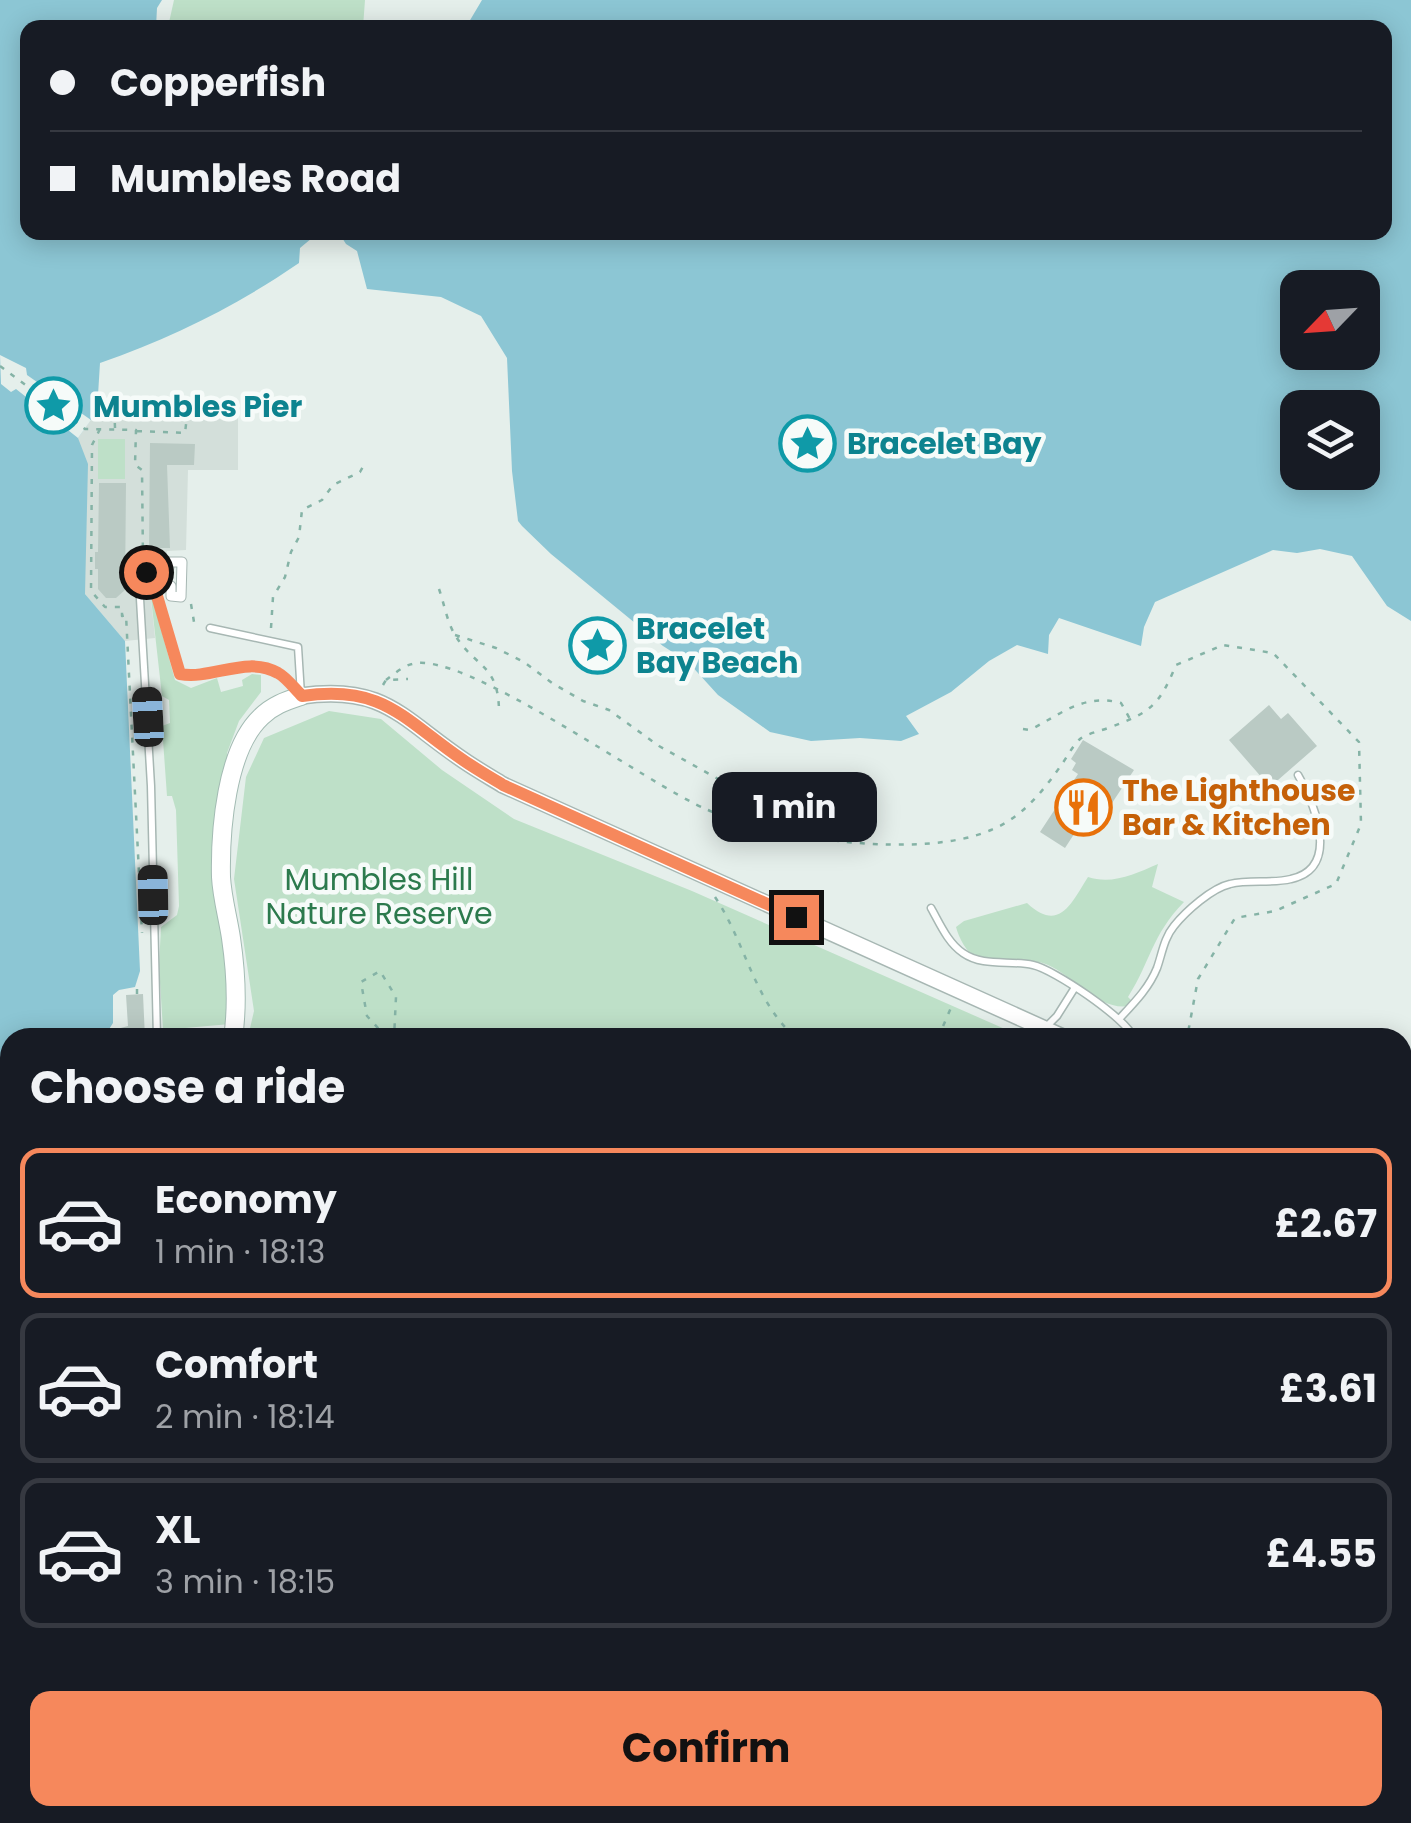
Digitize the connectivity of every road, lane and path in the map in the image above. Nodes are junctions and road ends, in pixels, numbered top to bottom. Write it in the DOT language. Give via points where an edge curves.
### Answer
graph roads {
  1 [pos="0,366"];
  2 [pos="126,402"];
  3 [pos="186,416"];
  4 [pos="100,429"];
  5 [pos="114,430"];
  6 [pos="136,430"];
  7 [pos="366,461"];
  8 [pos="146,572"];
  9 [pos="439,589"];
  10 [pos="190,596"];
  11 [pos="210,628"];
  12 [pos="455,636"];
  13 [pos="269,639"];
  14 [pos="408,679"];
  15 [pos="386,680"];
  16 [pos="499,690"];
  17 [pos="302,696"];
  18 [pos="377,700"];
  19 [pos="499,710"];
  20 [pos="1130,720"];
  21 [pos="1023,729"];
  22 [pos="1298,775"];
  23 [pos="720,780"];
  24 [pos="699,874"];
  25 [pos="931,908"];
  26 [pos="142,931"];
  27 [pos="155,988"];
  28 [pos="1074,989"];
  29 [pos="958,990"];
  30 [pos="138,994"];
  31 [pos="1120,1018"];
  32 [pos="157,1028"];
  33 [pos="234,1028"];
  34 [pos="378,1028"];
  35 [pos="394,1028"];
  36 [pos="788,1028"];
  37 [pos="942,1028"];
  38 [pos="1046,1028"];
  39 [pos="1127,1028"];
  40 [pos="1189,1028"];
  1 -- 4 [label="path" via="85,428"];
  2 -- 5 [label="path" via="114,402"];
  3 -- 6 [label="path" via="185,433"];
  4 -- 5 [label="path"];
  4 -- 26 [label="path" via="92,445 91,592 126,615"];
  5 -- 6 [label="path"];
  6 -- 8 [label="path"];
  7 -- 13 [label="path" via="360,472 302,510 299,537 273,598"];
  8 -- 17 [label="lane" via="180,674 254,666 278,673"];
  8 -- 27 [label="lane" via="139,582"];
  9 -- 12 [label="path"];
  10 -- 11 [label="path" via="194,622"];
  11 -- 13 [label="lane"];
  12 -- 16 [label="path"];
  12 -- 23 [label="path" via="524,662"];
  13 -- 17 [label="lane" via="298,648"];
  14 -- 15 [label="path"];
  15 -- 16 [label="path" via="414,662 450,666"];
  15 -- 18 [label="path"];
  16 -- 19 [label="path"];
  16 -- 20 [label="path" via="711,812 779,832 862,843 926,844 989,832 1029,806 1080,738"];
  17 -- 18 [label="street"];
  17 -- 33 [label="main road" via="275,705 254,724 232,773 221,879 238,1006"];
  18 -- 24 [label="street" via="503,785"];
  20 -- 21 [label="path" via="1121,703 1078,702"];
  20 -- 40 [label="path" via="1162,699 1176,665 1223,645 1273,653 1359,742 1361,824 1336,884 1276,911 1234,918 1198,979"];
  22 -- 31 [label="lane" via="1320,829 1314,867 1296,878 1220,887 1174,926 1142,994"];
  24 -- 29 [label="street"];
  24 -- 36 [label="path" via="733,923 762,996"];
  25 -- 28 [label="lane" via="966,955 1037,966"];
  27 -- 30 [label="path"];
  27 -- 32 [label="lane"];
  28 -- 31 [label="lane"];
  28 -- 38 [label="lane"];
  29 -- 37 [label="path"];
  29 -- 38 [label="street"];
  31 -- 39 [label="lane"];
  34 -- 35 [label="path" via="367,1016 361,982 380,970 396,996"];
}
